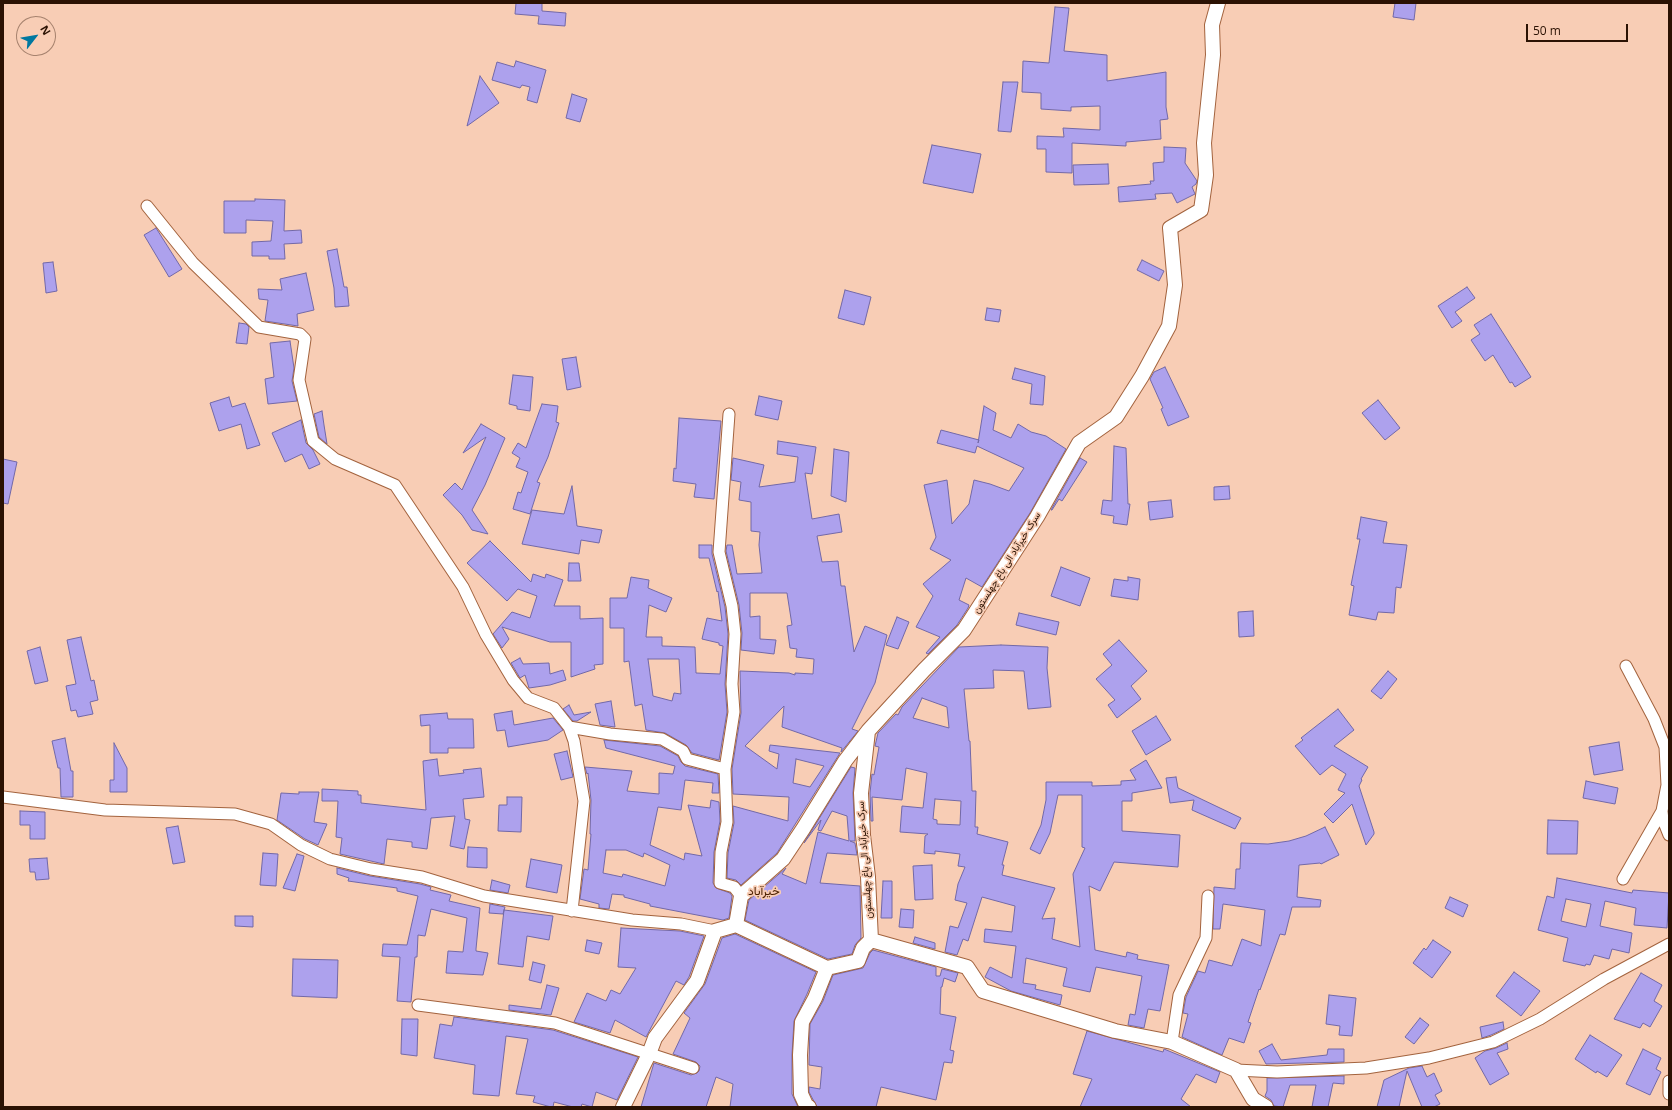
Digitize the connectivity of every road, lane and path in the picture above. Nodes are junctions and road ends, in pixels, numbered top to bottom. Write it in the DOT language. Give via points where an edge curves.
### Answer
graph roads {
  1 [pos="1218,3"];
  2 [pos="147,206"];
  3 [pos="729,414"];
  4 [pos="1626,666"];
  5 [pos="569,727"];
  6 [pos="868,731"];
  7 [pos="725,769"];
  8 [pos="3,797"];
  9 [pos="1662,811"];
  10 [pos="1669,835"];
  11 [pos="1623,879"];
  12 [pos="741,896"];
  13 [pos="1208,896"];
  14 [pos="572,911"];
  15 [pos="736,925"];
  16 [pos="715,931"];
  17 [pos="870,940"];
  18 [pos="1669,944"];
  19 [pos="827,968"];
  20 [pos="418,1005"];
  21 [pos="1172,1042"];
  22 [pos="649,1054"];
  23 [pos="693,1068"];
  24 [pos="1236,1070"];
  25 [pos="1669,1081"];
  26 [pos="1669,1094"];
  27 [pos="623,1107"];
  28 [pos="809,1107"];
  29 [pos="1266,1107"];
  1 -- 6 [label="street, سرک خیرآباد الی باغ چهلستون" via="1212,25 1213,55 1204,143 1206,175 1201,210 1170,228 1175,285 1169,326 1142,376 1116,416 1079,442 1037,517 964,630"];
  2 -- 5 [label="street" via="193,263 259,327 300,334 304,339 299,380 313,441 335,459 395,485 463,587 486,635 513,680 528,698 554,708"];
  3 -- 7 [label="street" via="719,552 732,606 735,634 732,684 734,712"];
  4 -- 9 [label="street" via="1654,719 1665,747 1667,785"];
  5 -- 7 [label="street" via="662,739 683,751 687,759"];
  5 -- 14 [label="street" via="574,741 584,801"];
  6 -- 12 [label="street" via="845,761 783,859"];
  6 -- 17 [label="street, سرک خیرآباد الی باغ چهلستون" via="860,793 868,877"];
  7 -- 12 [label="street" via="726,822 721,852 720,883 734,887"];
  8 -- 14 [label="street" via="105,810 235,814 271,824 300,845 330,859 422,878 484,896"];
  9 -- 10 [label="street"];
  9 -- 11 [label="street"];
  12 -- 15 [label="street"];
  13 -- 21 [label="street" via="1206,938 1179,995"];
  14 -- 16 [label="street" via="681,924"];
  15 -- 16 [label="street"];
  15 -- 19 [label="street"];
  16 -- 22 [label="street" via="697,981 655,1038"];
  17 -- 19 [label="street" via="858,960"];
  17 -- 21 [label="street" via="968,967 983,991 1115,1031"];
  18 -- 24 [label="street" via="1604,979 1540,1019 1493,1042 1429,1058 1366,1068 1277,1072"];
  19 -- 28 [label="street" via="802,1022 801,1094"];
  20 -- 22 [label="street" via="555,1023"];
  21 -- 24 [label="street"];
  22 -- 23 [label="street"];
  22 -- 27 [label="street"];
  24 -- 29 [label="street" via="1253,1099"];
  25 -- 26 [label="street"];
}
